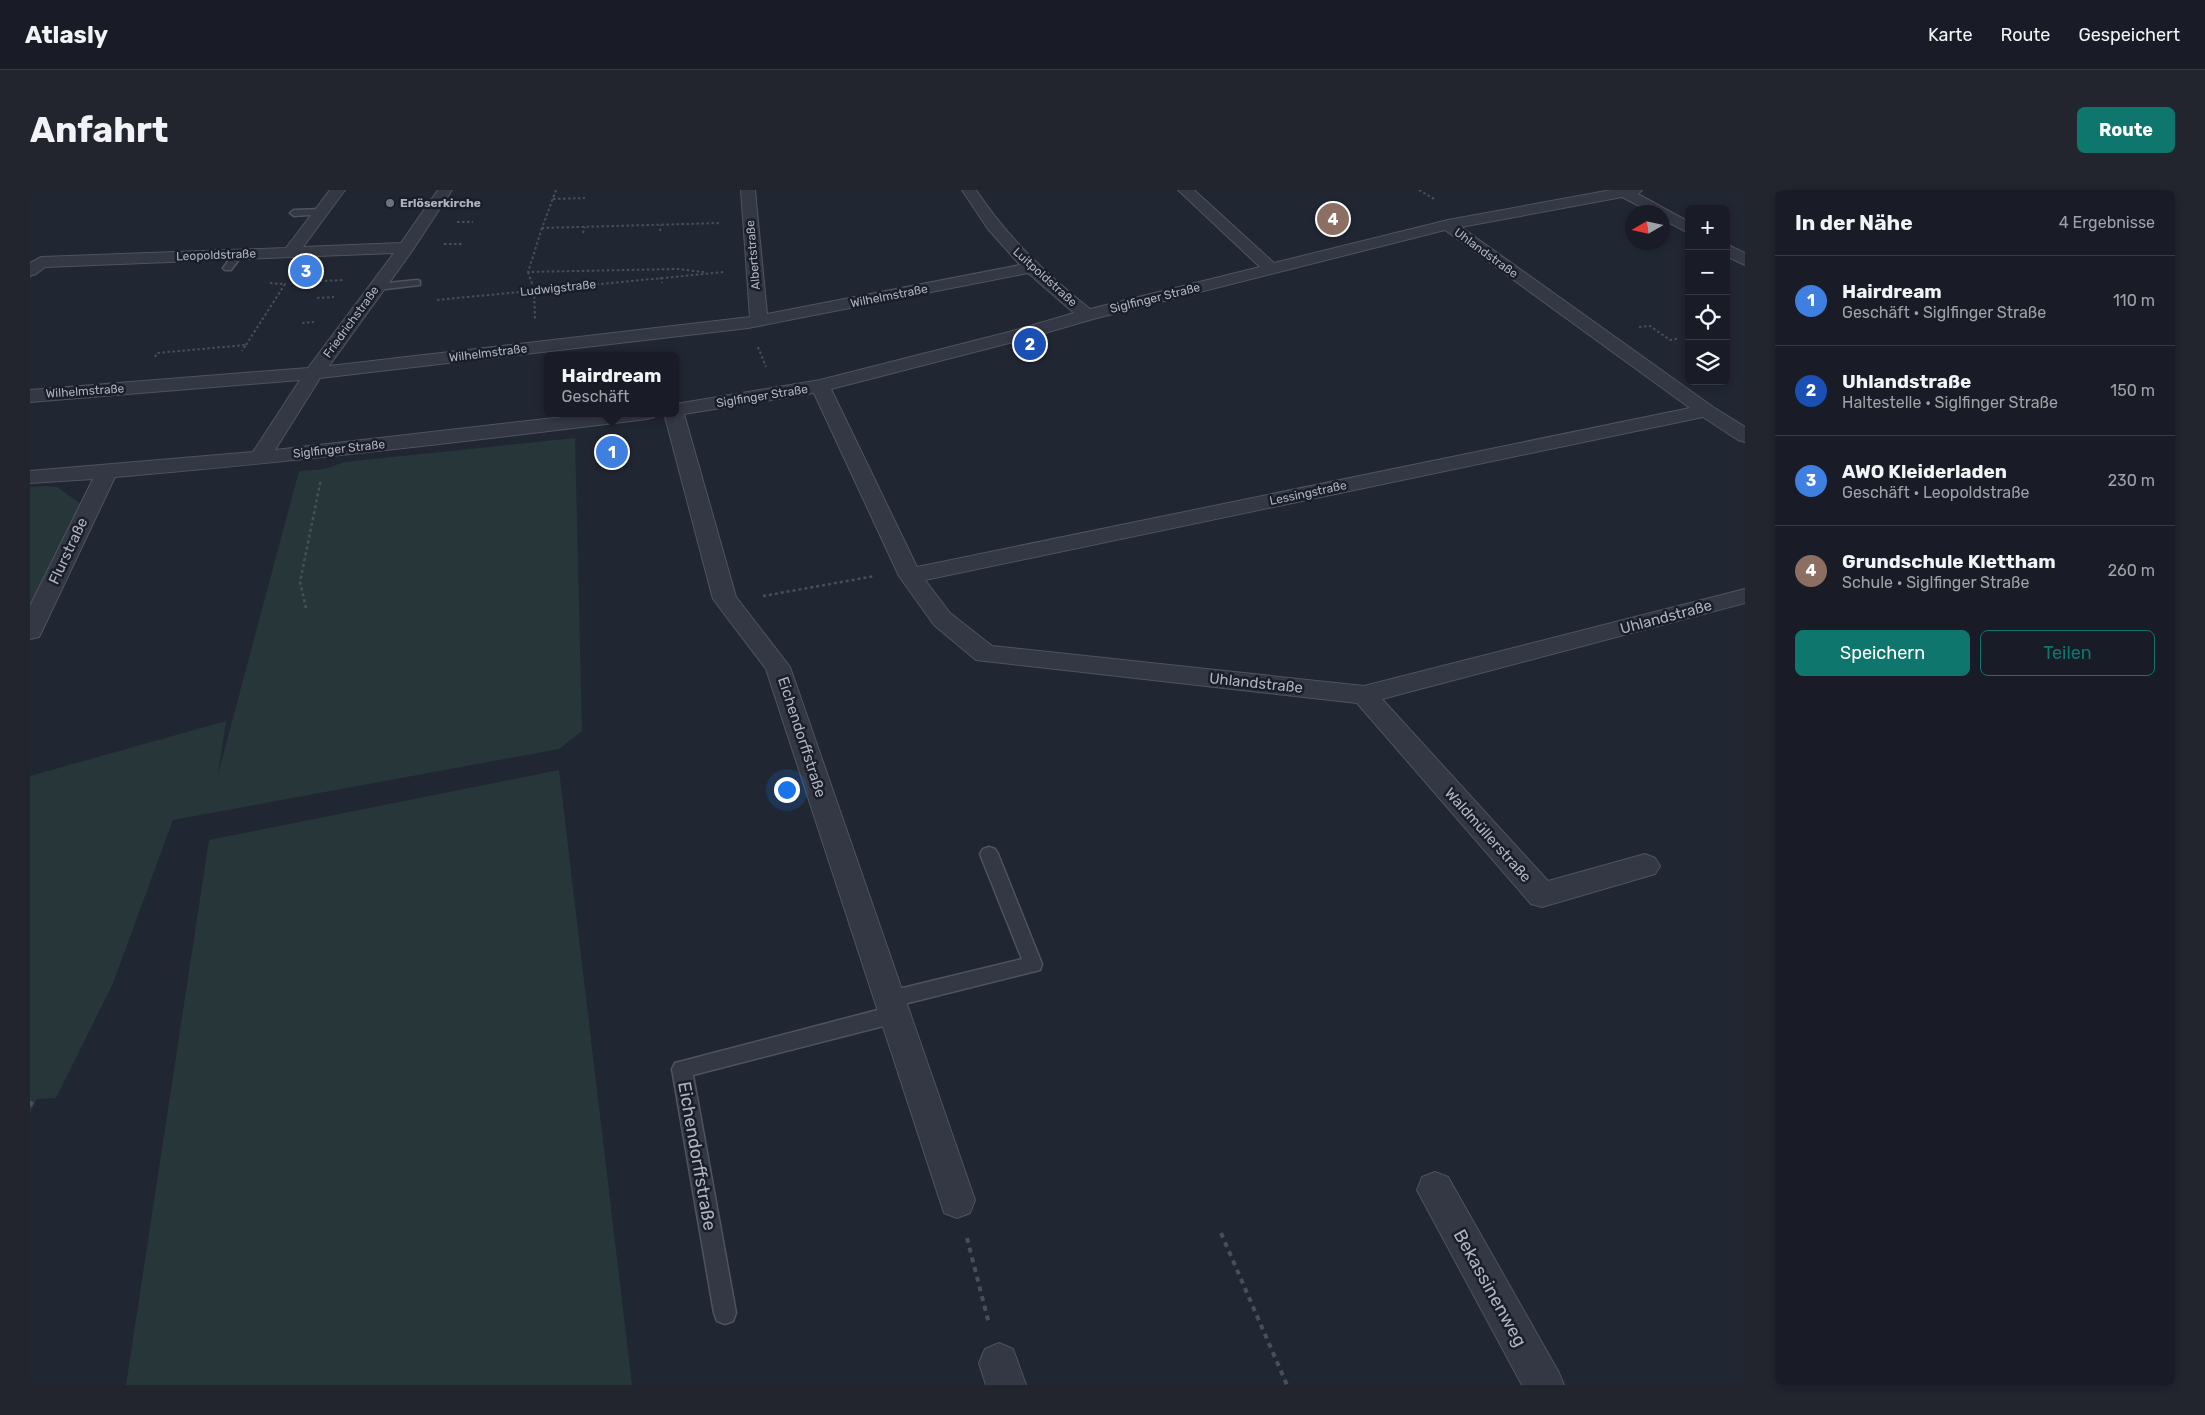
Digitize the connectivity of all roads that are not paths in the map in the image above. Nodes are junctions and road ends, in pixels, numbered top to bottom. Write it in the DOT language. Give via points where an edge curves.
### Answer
graph roads {
  1 [pos="338,190"];
  2 [pos="445,190"];
  3 [pos="748,190"];
  4 [pos="969,190"];
  5 [pos="1184,190"];
  6 [pos="1630,191"];
  7 [pos="1650,205"];
  8 [pos="321,212"];
  9 [pos="294,213"];
  10 [pos="1670,217"];
  11 [pos="1448,225"];
  12 [pos="1685,226"];
  13 [pos="406,248"];
  14 [pos="1728,250"];
  15 [pos="291,252"];
  16 [pos="238,254"];
  17 [pos="1745,260"];
  18 [pos="228,268"];
  19 [pos="1031,268"];
  20 [pos="1270,268"];
  21 [pos="30,271"];
  22 [pos="417,283"];
  23 [pos="385,286"];
  24 [pos="1088,315"];
  25 [pos="754,322"];
  26 [pos="314,373"];
  27 [pos="820,386"];
  28 [pos="30,396"];
  29 [pos="679,410"];
  30 [pos="1706,411"];
  31 [pos="616,417"];
  32 [pos="675,417"];
  33 [pos="1745,436"];
  34 [pos="261,456"];
  35 [pos="108,471"];
  36 [pos="30,476"];
  37 [pos="908,573"];
  38 [pos="1745,596"];
  39 [pos="30,631"];
  40 [pos="1364,695"];
  41 [pos="989,854"];
  42 [pos="1645,866"];
  43 [pos="892,1006"];
  44 [pos="1435,1190"];
  45 [pos="956,1200"];
  46 [pos="725,1313"];
  47 [pos="1544,1385"];
  1 -- 8 [label="street"];
  2 -- 13 [label="street, Friedrichstraße"];
  3 -- 25 [label="street, Albertstraße" via="755,269"];
  4 -- 19 [label="street, Luitpoldstraße" via="999,233"];
  5 -- 20 [label="street"];
  6 -- 7 [label="street"];
  6 -- 11 [label="street, Siglfinger Straße"];
  8 -- 9 [label="lane"];
  8 -- 15 [label="street"];
  10 -- 12 [label="street"];
  11 -- 20 [label="street, Siglfinger Straße"];
  11 -- 30 [label="street, Uhlandstraße"];
  13 -- 15 [label="street, Leopoldstraße"];
  13 -- 23 [label="street, Friedrichstraße"];
  14 -- 17 [label="street"];
  15 -- 16 [label="street, Leopoldstraße"];
  16 -- 18 [label="lane"];
  16 -- 21 [label="street, Leopoldstraße" via="42,262"];
  19 -- 24 [label="street, Luitpoldstraße"];
  19 -- 25 [label="street, Wilhelmstraße"];
  20 -- 24 [label="street, Siglfinger Straße"];
  22 -- 23 [label="lane"];
  23 -- 26 [label="street, Friedrichstraße"];
  24 -- 27 [label="street, Siglfinger Straße"];
  25 -- 26 [label="street, Wilhelmstraße"];
  26 -- 28 [label="street, Wilhelmstraße"];
  26 -- 34 [label="street, Friedrichstraße"];
  27 -- 29 [label="street, Siglfinger Straße"];
  27 -- 37 [label="street, Uhlandstraße"];
  30 -- 33 [label="street, Uhlandstraße"];
  30 -- 37 [label="street, Lessingstraße"];
  31 -- 34 [label="street, Siglfinger Straße"];
  32 -- 43 [label="street, Eichendorffstraße" via="725,599 778,667"];
  34 -- 35 [label="street, Siglfinger Straße"];
  35 -- 36 [label="street, Siglfinger Straße"];
  35 -- 39 [label="street, Flurstraße"];
  37 -- 40 [label="street, Uhlandstraße" via="942,619 985,654"];
  38 -- 40 [label="street, Uhlandstraße"];
  40 -- 42 [label="street, Waldmüllerstraße" via="1542,895"];
  41 -- 43 [label="lane" via="1033,964"];
  43 -- 45 [label="street, Eichendorffstraße"];
  43 -- 46 [label="lane, Eichendorffstraße" via="682,1069"];
  44 -- 47 [label="street, Bekassinenweg"];
}
